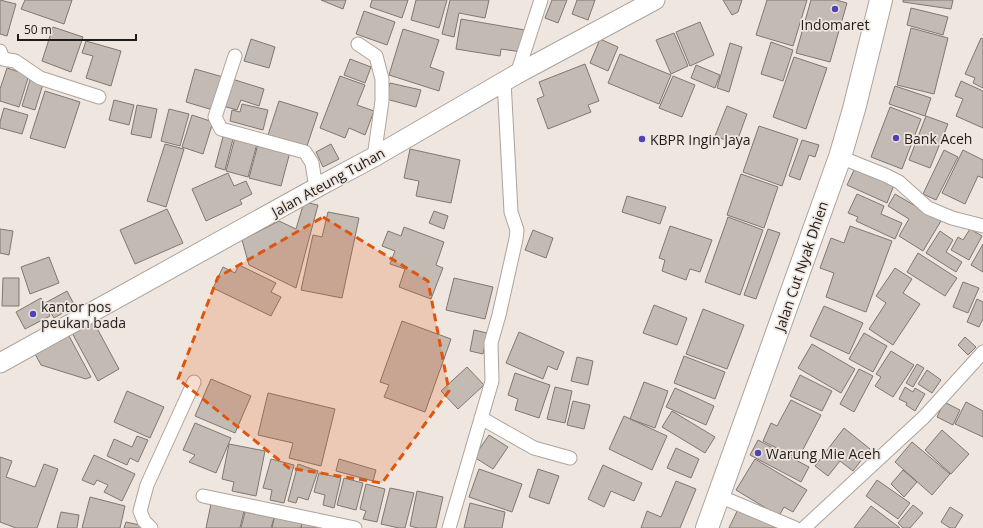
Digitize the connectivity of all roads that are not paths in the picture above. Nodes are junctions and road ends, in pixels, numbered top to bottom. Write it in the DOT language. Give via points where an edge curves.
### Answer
graph roads {
  1 [pos="541,0"];
  2 [pos="655,0"];
  3 [pos="881,0"];
  4 [pos="358,44"];
  5 [pos="236,56"];
  6 [pos="1,60"];
  7 [pos="510,78"];
  8 [pos="99,97"];
  9 [pos="374,157"];
  10 [pos="840,157"];
  11 [pos="316,188"];
  12 [pos="983,226"];
  13 [pos="983,352"];
  14 [pos="0,363"];
  15 [pos="194,382"];
  16 [pos="481,418"];
  17 [pos="570,458"];
  18 [pos="203,496"];
  19 [pos="719,496"];
  20 [pos="151,528"];
  21 [pos="355,528"];
  22 [pos="449,528"];
  23 [pos="707,528"];
  24 [pos="795,528"];
  25 [pos="804,528"];
  1 -- 7 [label="street"];
  2 -- 7 [label="street, Jalan Ateung Tuhan"];
  3 -- 10 [label="highway, Jalan Cut Nyak Dhien"];
  4 -- 9 [label="street" via="376,56 382,79 382,101"];
  5 -- 11 [label="street" via="215,117 221,128 305,152 312,163"];
  6 -- 8 [label="street" via="15,61 40,78"];
  7 -- 9 [label="street, Jalan Ateung Tuhan"];
  7 -- 16 [label="street" via="511,212 516,230 491,343 492,381"];
  9 -- 11 [label="street, Jalan Ateung Tuhan"];
  10 -- 12 [label="street" via="899,182 928,208 952,218"];
  10 -- 19 [label="highway, Jalan Cut Nyak Dhien"];
  11 -- 14 [label="street, Jalan Ateung Tuhan"];
  13 -- 25 [label="street" via="924,417"];
  15 -- 20 [label="street" via="147,485 140,511 144,521"];
  16 -- 17 [label="street" via="534,448"];
  16 -- 22 [label="street"];
  18 -- 21 [label="street"];
  19 -- 23 [label="highway, Jalan Cut Nyak Dhien"];
  19 -- 24 [label="street"];
}
